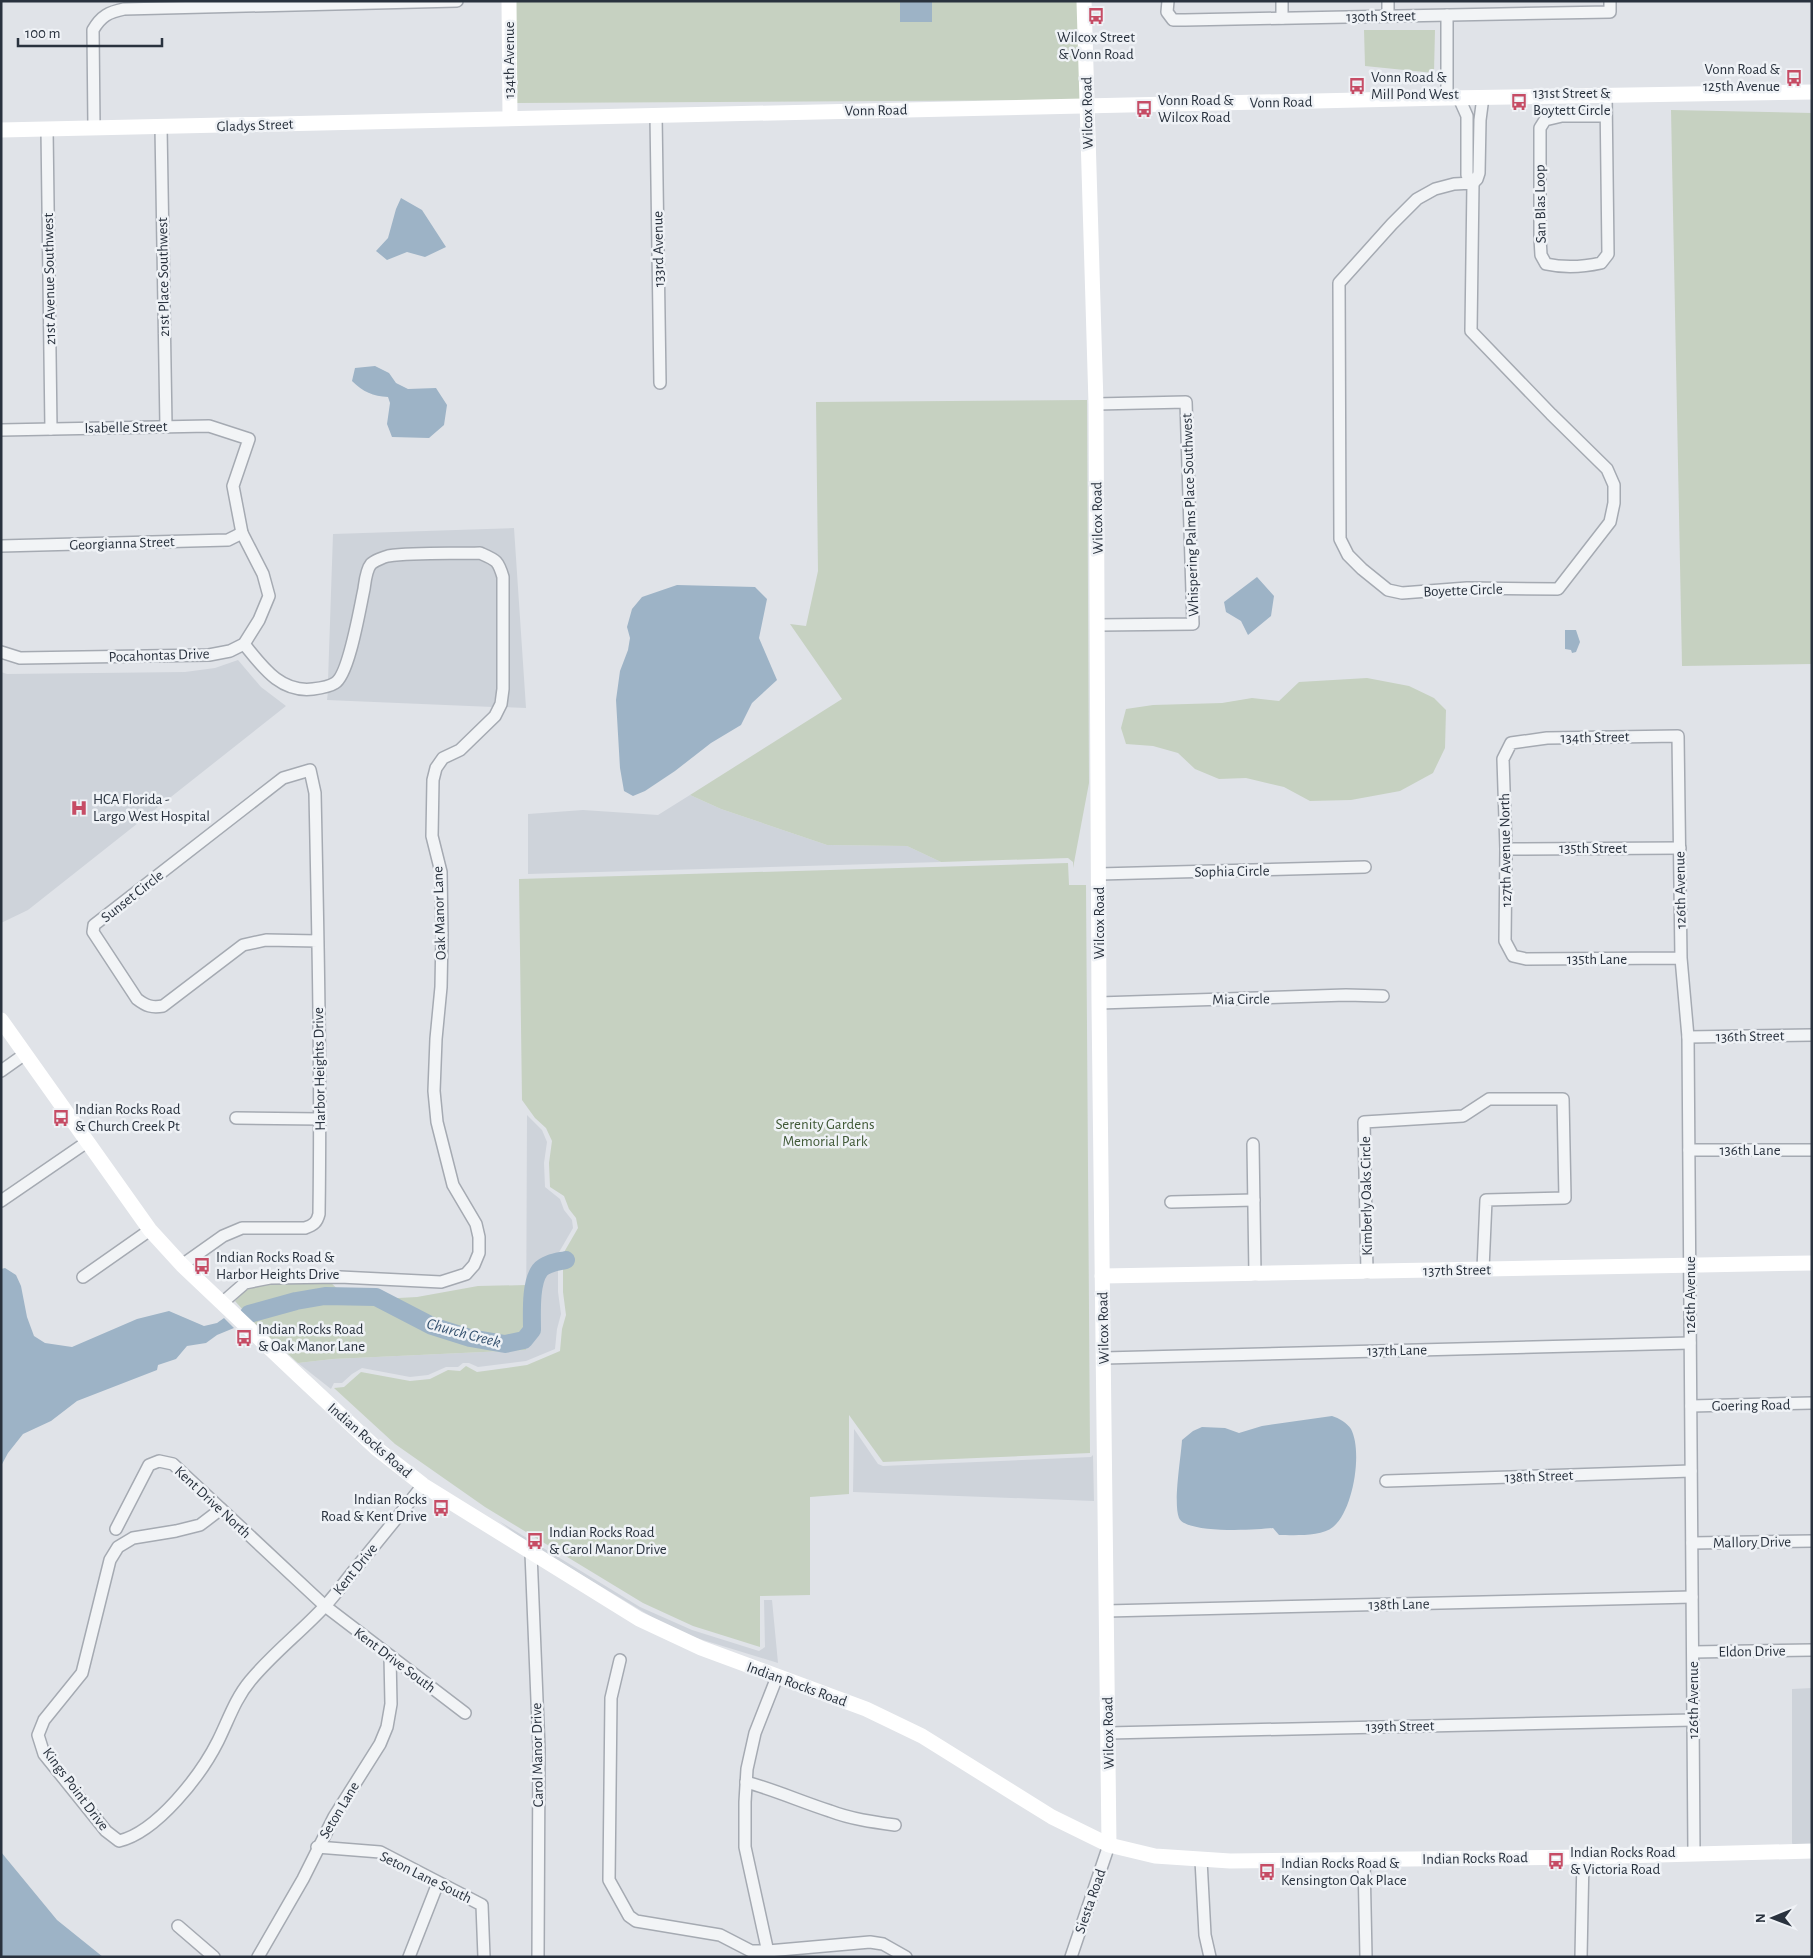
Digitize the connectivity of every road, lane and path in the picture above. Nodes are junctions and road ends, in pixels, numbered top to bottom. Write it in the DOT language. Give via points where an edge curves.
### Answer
graph roads {
  1 [pos="457,1"];
  2 [pos="509,1"];
  3 [pos="1084,1"];
  4 [pos="1168,1"];
  5 [pos="1282,1"];
  6 [pos="1388,1"];
  7 [pos="1498,1"];
  8 [pos="1610,7"];
  9 [pos="1498,14"];
  10 [pos="1447,15"];
  11 [pos="1388,16"];
  12 [pos="1282,18"];
  13 [pos="1812,92"];
  14 [pos="1606,95"];
  15 [pos="1483,97"];
  16 [pos="1453,98"];
  17 [pos="1086,106"];
  18 [pos="656,115"];
  19 [pos="1606,116"];
  20 [pos="510,118"];
  21 [pos="94,127"];
  22 [pos="161,127"];
  23 [pos="47,129"];
  24 [pos="1,130"];
  25 [pos="1473,183"];
  26 [pos="660,383"];
  27 [pos="1096,404"];
  28 [pos="166,426"];
  29 [pos="51,429"];
  30 [pos="1,430"];
  31 [pos="242,533"];
  32 [pos="1,546"];
  33 [pos="1098,625"];
  34 [pos="244,644"];
  35 [pos="1,652"];
  36 [pos="1678,736"];
  37 [pos="1512,744"];
  38 [pos="310,770"];
  39 [pos="1680,848"];
  40 [pos="1506,849"];
  41 [pos="1365,867"];
  42 [pos="1099,874"];
  43 [pos="318,941"];
  44 [pos="1513,956"];
  45 [pos="1681,958"];
  46 [pos="1383,996"];
  47 [pos="1099,1002"];
  48 [pos="1,1020"];
  49 [pos="1812,1035"];
  50 [pos="1688,1037"];
  51 [pos="25,1054"];
  52 [pos="1,1071"];
  53 [pos="236,1118"];
  54 [pos="320,1118"];
  55 [pos="87,1142"];
  56 [pos="1253,1144"];
  57 [pos="1689,1150"];
  58 [pos="1812,1150"];
  59 [pos="1254,1200"];
  60 [pos="1,1202"];
  61 [pos="1171,1202"];
  62 [pos="150,1230"];
  63 [pos="1812,1262"];
  64 [pos="182,1265"];
  65 [pos="1690,1265"];
  66 [pos="1483,1269"];
  67 [pos="1368,1272"];
  68 [pos="1255,1274"];
  69 [pos="1102,1276"];
  70 [pos="83,1277"];
  71 [pos="222,1303"];
  72 [pos="1690,1343"];
  73 [pos="1104,1358"];
  74 [pos="1812,1403"];
  75 [pos="1691,1406"];
  76 [pos="1691,1471"];
  77 [pos="1386,1481"];
  78 [pos="424,1485"];
  79 [pos="221,1510"];
  80 [pos="116,1529"];
  81 [pos="1812,1541"];
  82 [pos="1692,1543"];
  83 [pos="531,1553"];
  84 [pos="1692,1597"];
  85 [pos="325,1606"];
  86 [pos="1106,1611"];
  87 [pos="1812,1650"];
  88 [pos="1693,1652"];
  89 [pos="390,1656"];
  90 [pos="620,1660"];
  91 [pos="777,1677"];
  92 [pos="465,1713"];
  93 [pos="1693,1720"];
  94 [pos="1108,1732"];
  95 [pos="746,1782"];
  96 [pos="895,1825"];
  97 [pos="1109,1845"];
  98 [pos="317,1847"];
  99 [pos="1812,1851"];
  100 [pos="1694,1853"];
  101 [pos="1582,1857"];
  102 [pos="1201,1860"];
  103 [pos="1364,1860"];
  104 [pos="438,1883"];
  105 [pos="178,1926"];
  106 [pos="768,1954"];
  107 [pos="214,1957"];
  108 [pos="258,1957"];
  109 [pos="409,1957"];
  110 [pos="484,1957"];
  111 [pos="538,1957"];
  112 [pos="906,1957"];
  113 [pos="1071,1957"];
  114 [pos="1210,1957"];
  115 [pos="1366,1957"];
  116 [pos="1581,1957"];
  1 -- 21 [label="street" via="124,9 110,12 99,20 93,30"];
  2 -- 20 [label="street, 134th Avenue"];
  3 -- 17 [label="street, Wilcox Road"];
  4 -- 12 [label="street, 130th Street" via="1167,12 1172,20"];
  5 -- 12 [label="street"];
  6 -- 11 [label="street"];
  7 -- 9 [label="street"];
  8 -- 9 [label="street, 130th Street"];
  9 -- 10 [label="street, 130th Street"];
  10 -- 11 [label="street, 130th Street"];
  10 -- 16 [label="street, Boyette Circle"];
  11 -- 12 [label="street, 130th Street"];
  13 -- 14 [label="street, Vonn Road"];
  14 -- 15 [label="street, Vonn Road"];
  14 -- 19 [label="street, San Blas Loop"];
  15 -- 16 [label="street, Vonn Road"];
  15 -- 25 [label="street, Boyette Circle" via="1479,173"];
  16 -- 17 [label="street, Vonn Road"];
  16 -- 25 [label="street, Boyette Circle" via="1467,116 1467,175"];
  17 -- 18 [label="street, Vonn Road"];
  17 -- 27 [label="street, Wilcox Road"];
  18 -- 20 [label="street, Vonn Road"];
  18 -- 26 [label="street, 133rd Avenue"];
  19 -- 19 [label="street, San Blas Loop" via="1608,254 1601,263 1586,266 1546,264 1541,255 1540,238 1540,128 1545,120 1562,116"];
  20 -- 22 [label="street, Gladys Street"];
  21 -- 22 [label="street, Gladys Street"];
  21 -- 23 [label="street, Gladys Street"];
  22 -- 28 [label="street, 21st Place Southwest"];
  23 -- 24 [label="street, Gladys Street"];
  23 -- 29 [label="street, 21st Avenue Southwest"];
  25 -- 25 [label="street, Boyette Circle" via="1471,330 1607,469 1614,485 1614,503 1610,522 1558,589 1467,588 1402,593 1388,590 1362,569 1348,555 1340,539 1340,283 1417,199 1454,184"];
  27 -- 33 [label="street, Wilcox Road"];
  27 -- 33 [label="street, Whispering Palms Place Southwest" via="1186,402 1193,624"];
  28 -- 29 [label="street, Isabelle Street"];
  28 -- 31 [label="street, Isabelle Street" via="209,426 249,439 233,486"];
  29 -- 30 [label="street, Isabelle Street"];
  31 -- 32 [label="street, Georgianna Street" via="228,540"];
  31 -- 34 [label="street" via="263,574 269,596"];
  33 -- 42 [label="street, Wilcox Road"];
  34 -- 35 [label="street, Pocahontas Drive" via="210,655 20,658"];
  34 -- 71 [label="street, Oak Manor Lane" via="269,675 282,684 310,689 326,687 337,682 343,673 367,573 372,564 386,556 480,553 499,564 503,577 501,704 477,735 460,750 443,758 433,780 432,836 441,872 441,987 434,1091 444,1154 453,1185 476,1224 479,1253 466,1274 441,1282 340,1277 270,1278 245,1283"];
  36 -- 37 [label="street, 134th Street" via="1547,738"];
  36 -- 39 [label="street, 126th Avenue"];
  37 -- 40 [label="street, 127th Avenue North" via="1503,758"];
  38 -- 43 [label="street, Harbor Heights Drive" via="315,793"];
  38 -- 43 [label="street, Sunset Circle" via="283,778 94,925 93,932 137,999 154,1007 163,1006 242,945 266,940"];
  39 -- 40 [label="street, 135th Street"];
  39 -- 45 [label="street, 126th Avenue"];
  40 -- 44 [label="street, 127th Avenue North" via="1506,941"];
  41 -- 42 [label="street, Sophia Circle"];
  42 -- 47 [label="street, Wilcox Road"];
  43 -- 54 [label="street, Harbor Heights Drive"];
  44 -- 45 [label="street, 135th Lane" via="1526,960"];
  45 -- 50 [label="street, 126th Avenue"];
  46 -- 47 [label="street, Mia Circle"];
  47 -- 69 [label="street, Wilcox Road"];
  48 -- 51 [label="street, Indian Rocks Road"];
  49 -- 50 [label="street, 136th Street"];
  50 -- 57 [label="street, 126th Avenue"];
  51 -- 52 [label="street"];
  51 -- 55 [label="street, Indian Rocks Road"];
  53 -- 54 [label="street"];
  54 -- 64 [label="street, Harbor Heights Drive" via="317,1221 306,1228 242,1228 223,1236"];
  55 -- 60 [label="street"];
  55 -- 62 [label="street, Indian Rocks Road"];
  56 -- 59 [label="street"];
  57 -- 58 [label="street, 136th Lane"];
  57 -- 65 [label="street, 126th Avenue"];
  59 -- 61 [label="street"];
  59 -- 68 [label="street"];
  62 -- 64 [label="street, Indian Rocks Road"];
  62 -- 70 [label="street"];
  63 -- 65 [label="street, 137th Street"];
  64 -- 71 [label="street, Indian Rocks Road"];
  65 -- 66 [label="street, 137th Street"];
  65 -- 72 [label="street, 126th Avenue"];
  66 -- 67 [label="street, 137th Street"];
  66 -- 67 [label="street, Kimberly Oaks Circle" via="1486,1200 1565,1198 1563,1099 1489,1099 1463,1116 1364,1122"];
  67 -- 68 [label="street, 137th Street"];
  68 -- 69 [label="street, 137th Street"];
  69 -- 73 [label="street, Wilcox Road"];
  71 -- 78 [label="street, Indian Rocks Road" via="376,1448"];
  72 -- 73 [label="street, 137th Lane"];
  72 -- 75 [label="street, 126th Avenue"];
  73 -- 86 [label="street, Wilcox Road"];
  74 -- 75 [label="street, Goering Road"];
  75 -- 76 [label="street, 126th Avenue"];
  76 -- 77 [label="street, 138th Street"];
  76 -- 82 [label="street, 126th Avenue"];
  78 -- 83 [label="street, Indian Rocks Road"];
  78 -- 85 [label="street, Kent Drive"];
  79 -- 80 [label="street, Kent Drive North" via="173,1464 160,1461 149,1465"];
  79 -- 85 [label="street, Kent Drive North"];
  79 -- 85 [label="street, Kings Point Drive" via="200,1525 133,1538 118,1548 110,1560 82,1673 44,1720 38,1736 44,1754 106,1831 119,1841 132,1838 176,1801 199,1773 249,1683 271,1657"];
  81 -- 82 [label="street, Mallory Drive"];
  82 -- 84 [label="street, 126th Avenue"];
  83 -- 91 [label="street, Indian Rocks Road" via="669,1634"];
  83 -- 111 [label="street, Carol Manor Drive" via="539,1749"];
  84 -- 86 [label="street, 138th Lane"];
  84 -- 88 [label="street, 126th Avenue"];
  85 -- 89 [label="street, Kent Drive South"];
  86 -- 94 [label="street, Wilcox Road"];
  87 -- 88 [label="street, Eldon Drive"];
  88 -- 93 [label="street, 126th Avenue"];
  89 -- 92 [label="street, Kent Drive South"];
  89 -- 98 [label="street, Seton Lane" via="391,1704 387,1727 380,1744"];
  90 -- 106 [label="street" via="611,1698 609,1853 610,1880 619,1900 636,1921 720,1935 751,1951"];
  91 -- 95 [label="street" via="755,1734"];
  91 -- 97 [label="street, Indian Rocks Road" via="866,1709 922,1736 1052,1817"];
  93 -- 94 [label="street, 139th Street"];
  93 -- 100 [label="street, 126th Avenue"];
  94 -- 97 [label="street, Wilcox Road"];
  95 -- 96 [label="street" via="831,1812"];
  95 -- 106 [label="street" via="745,1847"];
  97 -- 102 [label="street, Indian Rocks Road" via="1155,1856"];
  97 -- 113 [label="street, Siesta Road"];
  98 -- 104 [label="street, Seton Lane South" via="380,1852"];
  98 -- 108 [label="street, Seton Lane" via="303,1879"];
  99 -- 100 [label="street, Indian Rocks Road"];
  100 -- 101 [label="street, Indian Rocks Road"];
  101 -- 103 [label="street, Indian Rocks Road"];
  101 -- 116 [label="street"];
  102 -- 103 [label="street, Indian Rocks Road"];
  102 -- 114 [label="street" via="1205,1935"];
  103 -- 115 [label="street"];
  104 -- 109 [label="street"];
  104 -- 110 [label="street, Seton Lane South" via="482,1905"];
  105 -- 107 [label="street"];
  106 -- 112 [label="street" via="870,1942 883,1944"];
}
